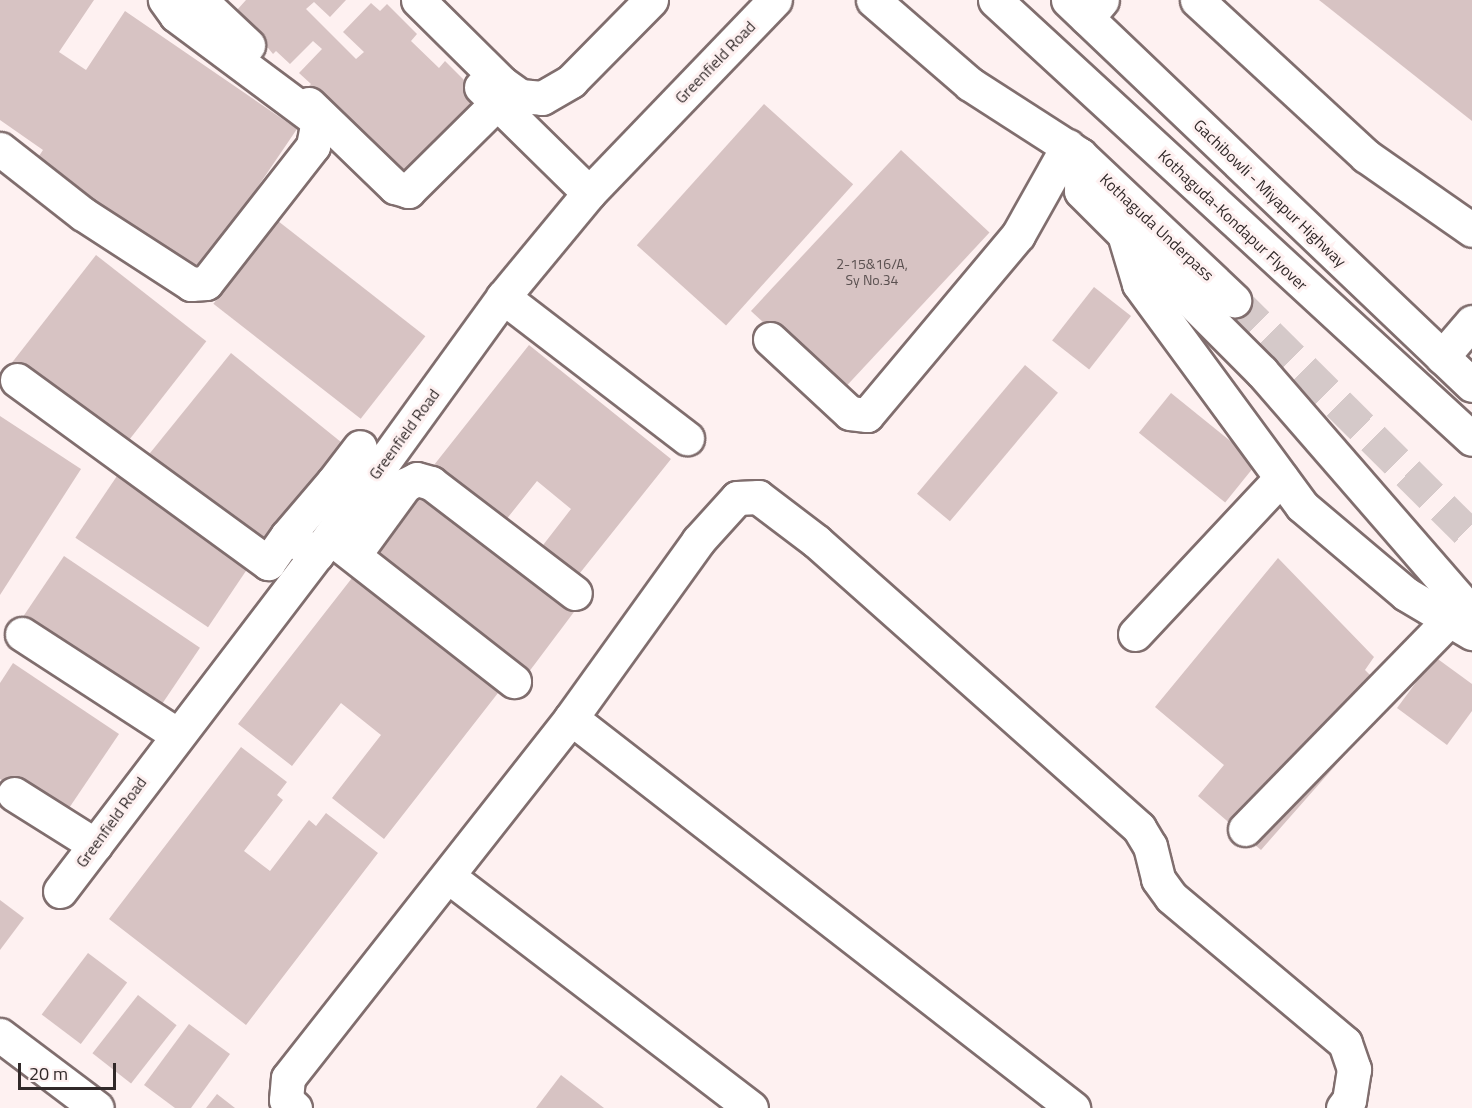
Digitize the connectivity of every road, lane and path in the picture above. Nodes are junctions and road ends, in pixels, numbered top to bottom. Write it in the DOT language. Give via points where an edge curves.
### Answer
graph roads {
  1 [pos="165,0"];
  2 [pos="200,0"];
  3 [pos="395,0"];
  4 [pos="418,0"];
  5 [pos="651,0"];
  6 [pos="775,0"];
  7 [pos="873,0"];
  8 [pos="995,0"];
  9 [pos="1197,0"];
  10 [pos="1086,6"];
  11 [pos="497,103"];
  12 [pos="0,149"];
  13 [pos="1074,150"];
  14 [pos="588,193"];
  15 [pos="1472,230"];
  16 [pos="1124,234"];
  17 [pos="503,297"];
  18 [pos="1234,300"];
  19 [pos="1472,322"];
  20 [pos="770,339"];
  21 [pos="1442,357"];
  22 [pos="17,380"];
  23 [pos="1472,385"];
  24 [pos="687,438"];
  25 [pos="1472,439"];
  26 [pos="360,447"];
  27 [pos="1281,478"];
  28 [pos="343,526"];
  29 [pos="287,536"];
  30 [pos="575,593"];
  31 [pos="1465,622"];
  32 [pos="22,634"];
  33 [pos="1135,634"];
  34 [pos="514,681"];
  35 [pos="571,718"];
  36 [pos="176,734"];
  37 [pos="14,794"];
  38 [pos="1245,829"];
  39 [pos="94,845"];
  40 [pos="448,877"];
  41 [pos="60,891"];
  42 [pos="0,1035"];
  43 [pos="97,1108"];
  44 [pos="295,1108"];
  45 [pos="751,1108"];
  46 [pos="1073,1108"];
  47 [pos="1343,1108"];
  1 -- 12 [label="street" via="176,15 318,121 312,146 206,283 191,284 83,214"];
  2 -- 11 [label="street" via="401,191 413,186"];
  3 -- 11 [label="street"];
  4 -- 5 [label="street" via="502,83 520,96 542,98 571,81"];
  6 -- 14 [label="street, Greenfield Road"];
  7 -- 13 [label="street" via="970,84"];
  8 -- 25 [label="street, Kothaguda-Kondapur Flyover"];
  9 -- 15 [label="street" via="1366,156"];
  10 -- 21 [label="street, Gachibowli - Miyapur Highway"];
  11 -- 14 [label="street"];
  13 -- 16 [label="street" via="1081,191"];
  13 -- 18 [label="street, Kothaguda Underpass"];
  13 -- 20 [label="street" via="1017,236 867,415 850,413"];
  14 -- 17 [label="street, Greenfield Road"];
  16 -- 27 [label="street" via="1139,284"];
  16 -- 31 [label="street" via="1262,372"];
  17 -- 24 [label="street"];
  17 -- 28 [label="street, Greenfield Road"];
  19 -- 21 [label="street"];
  21 -- 23 [label="street, Gachibowli - Miyapur Highway"];
  22 -- 29 [label="street" via="268,563"];
  26 -- 28 [label="street"];
  27 -- 31 [label="street" via="1302,506 1406,594"];
  27 -- 33 [label="street"];
  28 -- 29 [label="street"];
  28 -- 29 [label="street"];
  28 -- 30 [label="street" via="405,485 423,480"];
  28 -- 34 [label="street"];
  28 -- 36 [label="street, Greenfield Road"];
  31 -- 38 [label="street"];
  32 -- 36 [label="street"];
  35 -- 40 [label="street"];
  35 -- 46 [label="street"];
  35 -- 47 [label="street" via="698,541 737,498 758,498 816,541 1139,828 1150,846 1158,879 1171,897 1345,1043 1354,1069 1349,1100"];
  36 -- 39 [label="street, Greenfield Road"];
  37 -- 39 [label="street"];
  39 -- 41 [label="street, Greenfield Road"];
  40 -- 44 [label="street" via="288,1078 286,1100"];
  40 -- 45 [label="street"];
  42 -- 43 [label="street"];
}
